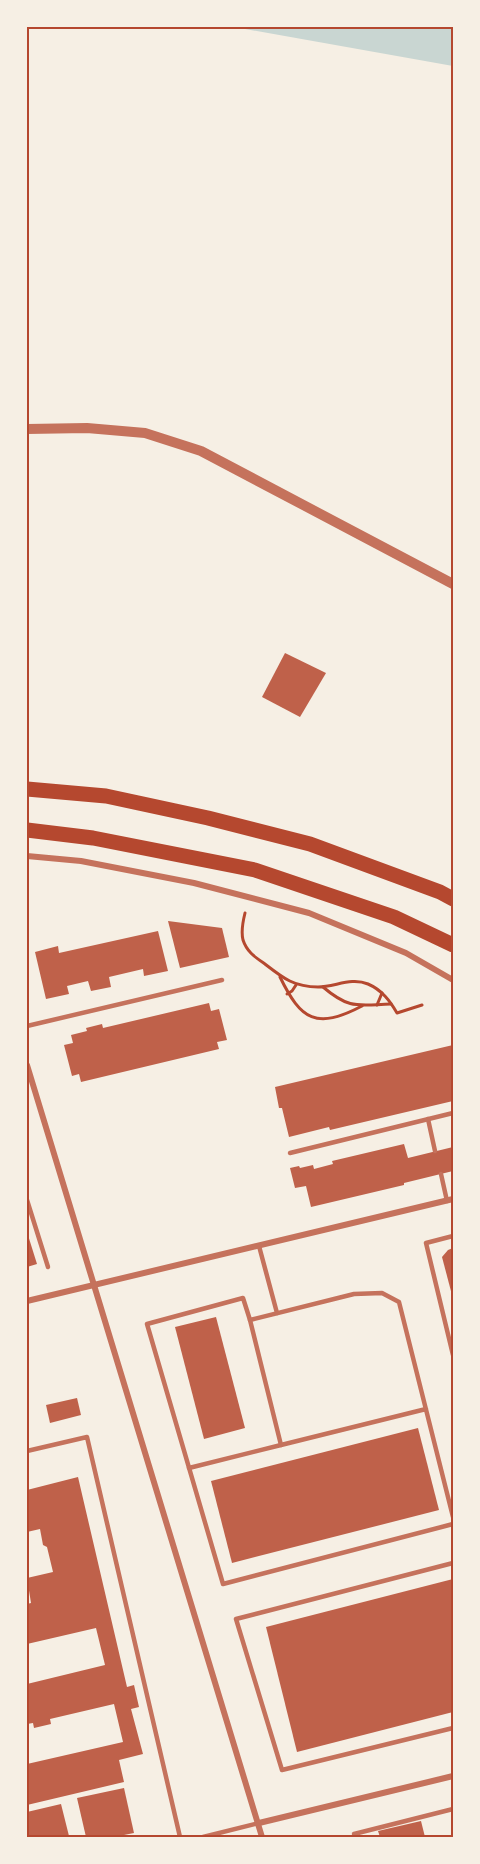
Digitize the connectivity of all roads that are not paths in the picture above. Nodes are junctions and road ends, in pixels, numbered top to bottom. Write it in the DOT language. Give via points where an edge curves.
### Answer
graph roads {
  1 [pos="27,429"];
  2 [pos="453,584"];
  3 [pos="27,789"];
  4 [pos="27,830"];
  5 [pos="27,855"];
  6 [pos="453,899"];
  7 [pos="453,945"];
  8 [pos="222,980"];
  9 [pos="453,980"];
  10 [pos="27,1026"];
  11 [pos="27,1065"];
  12 [pos="453,1113"];
  13 [pos="428,1119"];
  14 [pos="435,1151"];
  15 [pos="290,1153"];
  16 [pos="441,1174"];
  17 [pos="27,1200"];
  18 [pos="450,1200"];
  19 [pos="453,1236"];
  20 [pos="259,1246"];
  21 [pos="48,1267"];
  22 [pos="94,1286"];
  23 [pos="27,1301"];
  24 [pos="277,1313"];
  25 [pos="250,1320"];
  26 [pos="453,1355"];
  27 [pos="426,1409"];
  28 [pos="281,1445"];
  29 [pos="27,1451"];
  30 [pos="189,1468"];
  31 [pos="453,1516"];
  32 [pos="453,1524"];
  33 [pos="453,1563"];
  34 [pos="453,1728"];
  35 [pos="453,1776"];
  36 [pos="453,1809"];
  37 [pos="258,1823"];
  38 [pos="214,1836"];
  39 [pos="180,1837"];
  40 [pos="203,1837"];
  41 [pos="262,1837"];
  42 [pos="355,1837"];
  1 -- 2 [label="street" via="87,428 145,433 201,450"];
  3 -- 6 [label="main road" via="106,796 310,844"];
  4 -- 7 [label="main road" via="93,838 255,870 394,917"];
  5 -- 9 [label="street" via="81,861 194,883 309,913 406,953"];
  8 -- 10 [label="lane"];
  11 -- 22 [label="street"];
  12 -- 13 [label="lane"];
  13 -- 14 [label="lane"];
  13 -- 15 [label="lane"];
  16 -- 18 [label="lane"];
  17 -- 21 [label="lane"];
  18 -- 20 [label="street"];
  19 -- 26 [label="lane" via="426,1243"];
  20 -- 22 [label="street"];
  20 -- 24 [label="lane"];
  22 -- 23 [label="street"];
  22 -- 37 [label="street"];
  24 -- 25 [label="lane"];
  24 -- 27 [label="lane" via="354,1294 382,1293 399,1302"];
  25 -- 28 [label="lane"];
  25 -- 30 [label="lane" via="243,1298 147,1324"];
  27 -- 28 [label="lane"];
  27 -- 31 [label="lane"];
  28 -- 30 [label="lane"];
  29 -- 39 [label="lane" via="87,1437"];
  30 -- 32 [label="lane" via="223,1584"];
  33 -- 34 [label="lane" via="236,1619 282,1770"];
  35 -- 37 [label="street"];
  36 -- 42 [label="lane" via="354,1834"];
  37 -- 38 [label="lane"];
  37 -- 41 [label="street"];
  38 -- 40 [label="lane"];
}
